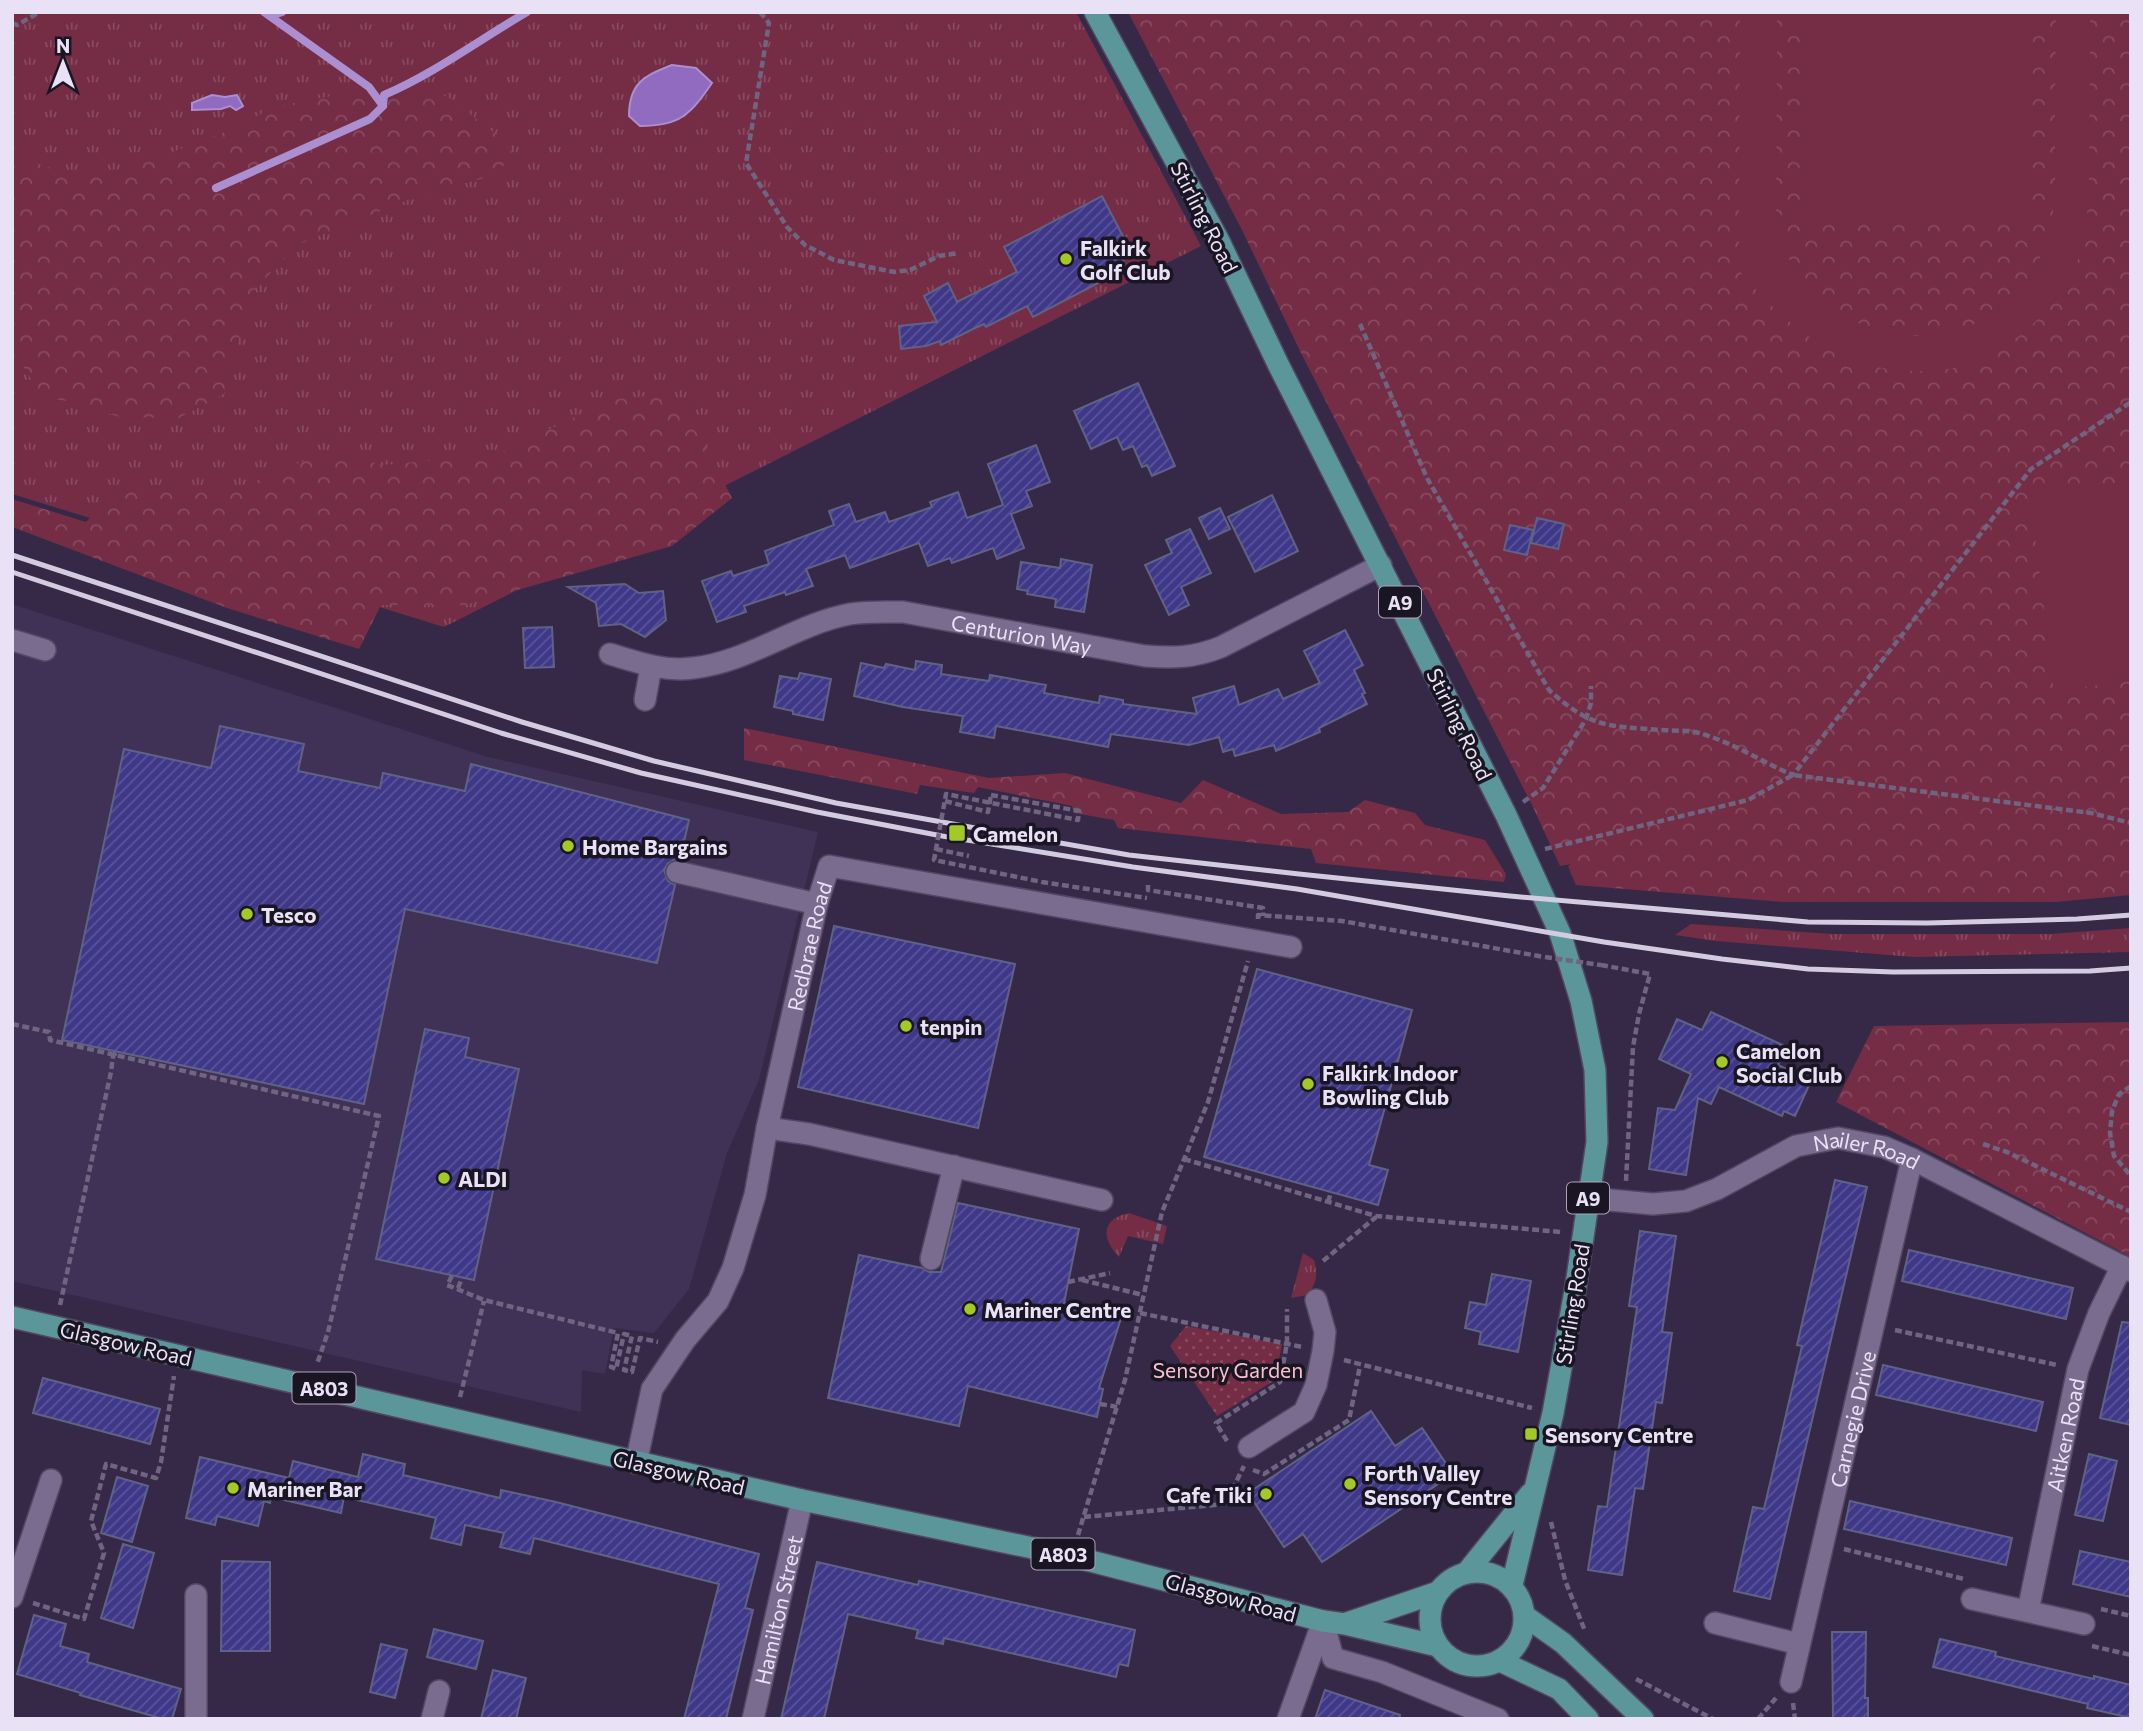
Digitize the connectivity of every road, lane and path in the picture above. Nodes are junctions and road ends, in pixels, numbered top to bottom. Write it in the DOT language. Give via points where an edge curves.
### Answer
graph roads {
  1 [pos="40,12"];
  2 [pos="760,12"];
  3 [pos="1096,12"];
  4 [pos="12,23"];
  5 [pos="959,253"];
  6 [pos="1360,324"];
  7 [pos="2131,402"];
  8 [pos="1381,565"];
  9 [pos="12,640"];
  10 [pos="45,650"];
  11 [pos="610,654"];
  12 [pos="651,667"];
  13 [pos="1591,686"];
  14 [pos="645,701"];
  15 [pos="1586,719"];
  16 [pos="1793,775"];
  17 [pos="944,801"];
  18 [pos="1506,815"];
  19 [pos="2131,823"];
  20 [pos="936,849"];
  21 [pos="1524,854"];
  22 [pos="969,856"];
  23 [pos="677,872"];
  24 [pos="817,904"];
  25 [pos="1262,916"];
  26 [pos="1257,941"];
  27 [pos="1291,947"];
  28 [pos="12,1024"];
  29 [pos="115,1054"];
  30 [pos="2131,1086"];
  31 [pos="767,1128"];
  32 [pos="1983,1144"];
  33 [pos="1184,1159"];
  34 [pos="1912,1159"];
  35 [pos="954,1166"];
  36 [pos="2131,1176"];
  37 [pos="1331,1192"];
  38 [pos="1588,1198"];
  39 [pos="1102,1200"];
  40 [pos="1328,1202"];
  41 [pos="1625,1203"];
  42 [pos="2131,1212"];
  43 [pos="1376,1216"];
  44 [pos="1583,1234"];
  45 [pos="931,1259"];
  46 [pos="1323,1261"];
  47 [pos="2127,1269"];
  48 [pos="1110,1273"];
  49 [pos="452,1276"];
  50 [pos="462,1278"];
  51 [pos="1083,1280"];
  52 [pos="1068,1282"];
  53 [pos="458,1288"];
  54 [pos="62,1292"];
  55 [pos="1143,1295"];
  56 [pos="484,1300"];
  57 [pos="1317,1300"];
  58 [pos="12,1317"];
  59 [pos="1873,1325"];
  60 [pos="640,1338"];
  61 [pos="177,1354"];
  62 [pos="2078,1369"];
  63 [pos="310,1385"];
  64 [pos="1100,1404"];
  65 [pos="1118,1407"];
  66 [pos="455,1419"];
  67 [pos="1249,1447"];
  68 [pos="636,1463"];
  69 [pos="51,1480"];
  70 [pos="1533,1490"];
  71 [pos="802,1500"];
  72 [pos="1548,1513"];
  73 [pos="1084,1517"];
  74 [pos="1822,1544"];
  75 [pos="1071,1556"];
  76 [pos="1467,1572"];
  77 [pos="1512,1586"];
  78 [pos="1438,1592"];
  79 [pos="196,1595"];
  80 [pos="12,1596"];
  81 [pos="1972,1599"];
  82 [pos="2028,1611"];
  83 [pos="1525,1616"];
  84 [pos="1323,1621"];
  85 [pos="1715,1623"];
  86 [pos="1345,1624"];
  87 [pos="2084,1624"];
  88 [pos="1592,1639"];
  89 [pos="1799,1644"];
  90 [pos="1438,1646"];
  91 [pos="2131,1655"];
  92 [pos="1500,1661"];
  93 [pos="1628,1675"];
  94 [pos="1791,1682"];
  95 [pos="439,1692"];
  96 [pos="196,1719"];
  97 [pos="432,1719"];
  98 [pos="753,1719"];
  99 [pos="1288,1719"];
  100 [pos="1498,1719"];
  101 [pos="1588,1719"];
  102 [pos="1643,1719"];
  103 [pos="1713,1719"];
  1 -- 4 [label="path" via="17,25"];
  2 -- 5 [label="path" via="769,23 746,163 786,227 805,245 834,260 894,272"];
  3 -- 8 [label="main road, Stirling Road / A9" via="1219,242"];
  6 -- 15 [label="path" via="1427,478 1484,580 1549,690"];
  7 -- 16 [label="path" via="2031,469"];
  8 -- 12 [label="street, Centurion Way" via="1221,647 1178,659 903,612 874,611 836,618 735,658 693,668"];
  8 -- 18 [label="main road, Stirling Road / A9"];
  9 -- 10 [label="street"];
  11 -- 12 [label="street, Centurion Way"];
  12 -- 14 [label="street"];
  13 -- 15 [label="path"];
  15 -- 16 [label="path" via="1610,726 1697,733"];
  15 -- 18 [label="path" via="1543,788"];
  16 -- 19 [label="path" via="2091,813"];
  16 -- 21 [label="path" via="1748,800"];
  17 -- 17 [label="path, bridge" via="946,794 1078,820 1079,811 991,795 988,812"];
  17 -- 20 [label="path, bridge"];
  18 -- 21 [label="main road, Stirling Road / A9"];
  20 -- 22 [label="path"];
  20 -- 25 [label="path, bridge" via="934,860 1147,898 1148,888 1264,908"];
  21 -- 38 [label="main road, Stirling Road / A9" via="1560,933 1581,1001 1595,1070 1597,1142"];
  23 -- 24 [label="street"];
  24 -- 26 [label="street, Redbrae Road" via="829,866"];
  24 -- 31 [label="street, Redbrae Road"];
  25 -- 26 [label="path" via="1258,915"];
  25 -- 41 [label="path, bridge" via="1416,932 1650,974 1633,1047"];
  26 -- 27 [label="street, Redbrae Road"];
  26 -- 33 [label="path" via="1247,961 1208,1102"];
  28 -- 29 [label="path" via="49,1031 50,1040"];
  29 -- 54 [label="path"];
  29 -- 63 [label="path" via="379,1116 328,1332"];
  30 -- 36 [label="path" via="2119,1094 2110,1133 2114,1156"];
  31 -- 35 [label="street"];
  31 -- 68 [label="street, Redbrae Road" via="755,1195 733,1268 718,1301 652,1389"];
  32 -- 42 [label="path"];
  33 -- 40 [label="path"];
  33 -- 55 [label="path" via="1162,1212"];
  34 -- 41 [label="street, Nailer Road" via="1884,1147 1838,1138 1796,1146 1686,1201"];
  34 -- 47 [label="street, Nailer Road"];
  34 -- 59 [label="street, Carnegie Drive"];
  35 -- 39 [label="street"];
  35 -- 45 [label="street"];
  37 -- 40 [label="path"];
  38 -- 41 [label="street, Nailer Road"];
  38 -- 44 [label="main road, Stirling Road / A9"];
  40 -- 43 [label="path"];
  43 -- 44 [label="path"];
  43 -- 46 [label="path"];
  44 -- 70 [label="main road, Stirling Road / A9" via="1553,1413"];
  47 -- 62 [label="street, Aitken Road" via="2099,1313"];
  48 -- 51 [label="path"];
  49 -- 53 [label="path" via="447,1285"];
  50 -- 53 [label="path"];
  51 -- 52 [label="path"];
  51 -- 55 [label="path"];
  53 -- 56 [label="path"];
  55 -- 65 [label="path"];
  56 -- 60 [label="path" via="618,1333 611,1367 616,1369 624,1334 632,1336 624,1370 632,1372"];
  56 -- 66 [label="path"];
  57 -- 67 [label="street" via="1325,1332 1323,1353 1304,1412"];
  58 -- 61 [label="main road, Glasgow Road / A803"];
  59 -- 62 [label="path"];
  59 -- 74 [label="street, Carnegie Drive"];
  61 -- 63 [label="main road, Glasgow Road / A803"];
  61 -- 80 [label="path" via="156,1478 106,1464 91,1521 104,1553 84,1619"];
  62 -- 82 [label="street, Aitken Road"];
  63 -- 66 [label="main road, Glasgow Road / A803"];
  64 -- 65 [label="path"];
  65 -- 73 [label="path"];
  66 -- 68 [label="main road, Glasgow Road / A803"];
  67 -- 73 [label="path" via="1225,1504"];
  68 -- 71 [label="main road, Glasgow Road / A803"];
  69 -- 80 [label="street"];
  70 -- 76 [label="main road, Stirling Road / A9"];
  70 -- 77 [label="main road, Stirling Road / A9"];
  71 -- 75 [label="main road, Glasgow Road / A803"];
  71 -- 98 [label="street, Hamilton Street"];
  72 -- 88 [label="path" via="1565,1580"];
  73 -- 75 [label="path"];
  74 -- 81 [label="path" via="1975,1582"];
  74 -- 89 [label="street, Carnegie Drive"];
  75 -- 84 [label="main road, Glasgow Road / A803"];
  76 -- 77 [label="main road" via="1483,1571"];
  76 -- 78 [label="main road" via="1450,1579"];
  77 -- 83 [label="main road"];
  78 -- 86 [label="main road, Glasgow Road / A803"];
  78 -- 90 [label="main road" via="1430,1619"];
  79 -- 96 [label="street"];
  81 -- 82 [label="street"];
  82 -- 87 [label="street"];
  83 -- 92 [label="main road" via="1519,1642"];
  83 -- 102 [label="main road" via="1563,1643"];
  84 -- 86 [label="main road, Glasgow Road / A803"];
  84 -- 99 [label="street"];
  84 -- 100 [label="street" via="1333,1658 1382,1672"];
  85 -- 89 [label="street"];
  86 -- 90 [label="main road, Glasgow Road / A803"];
  87 -- 91 [label="path" via="2080,1643"];
  89 -- 94 [label="street, Carnegie Drive"];
  90 -- 92 [label="main road" via="1460,1663 1473,1666"];
  92 -- 101 [label="main road" via="1559,1689"];
  93 -- 103 [label="path"];
  95 -- 97 [label="street"];
}
